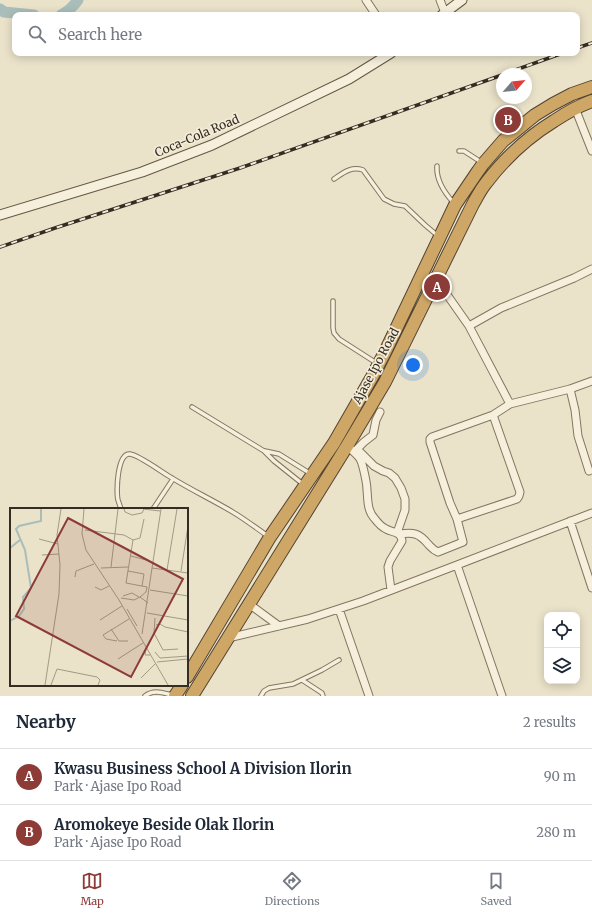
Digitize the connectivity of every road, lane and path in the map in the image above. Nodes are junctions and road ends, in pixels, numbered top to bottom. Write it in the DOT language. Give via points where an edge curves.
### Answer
graph roads {
  1 [pos="366,0"];
  2 [pos="440,0"];
  3 [pos="462,0"];
  4 [pos="374,12"];
  5 [pos="443,12"];
  6 [pos="446,12"];
  7 [pos="386,56"];
  8 [pos="592,87"];
  9 [pos="592,101"];
  10 [pos="576,108"];
  11 [pos="459,151"];
  12 [pos="592,151"];
  13 [pos="483,164"];
  14 [pos="437,166"];
  15 [pos="334,179"];
  16 [pos="455,205"];
  17 [pos="0,215"];
  18 [pos="440,238"];
  19 [pos="592,269"];
  20 [pos="436,279"];
  21 [pos="333,301"];
  22 [pos="469,326"];
  23 [pos="378,366"];
  24 [pos="389,374"];
  25 [pos="592,381"];
  26 [pos="570,389"];
  27 [pos="510,404"];
  28 [pos="192,407"];
  29 [pos="380,412"];
  30 [pos="493,415"];
  31 [pos="353,450"];
  32 [pos="264,451"];
  33 [pos="589,471"];
  34 [pos="312,475"];
  35 [pos="172,479"];
  36 [pos="305,486"];
  37 [pos="121,508"];
  38 [pos="154,508"];
  39 [pos="592,513"];
  40 [pos="457,519"];
  41 [pos="570,521"];
  42 [pos="398,533"];
  43 [pos="270,537"];
  44 [pos="457,565"];
  45 [pos="592,588"];
  46 [pos="390,590"];
  47 [pos="250,604"];
  48 [pos="340,608"];
  49 [pos="278,626"];
  50 [pos="228,638"];
  51 [pos="339,660"];
  52 [pos="188,675"];
  53 [pos="302,680"];
  54 [pos="181,686"];
  55 [pos="145,696"];
  56 [pos="175,696"];
  57 [pos="192,696"];
  58 [pos="261,696"];
  59 [pos="323,696"];
  60 [pos="369,696"];
  61 [pos="502,696"];
  1 -- 4 [label="street"];
  2 -- 5 [label="street"];
  3 -- 6 [label="street"];
  7 -- 17 [label="street, Coca-Cola Road" via="349,79 212,145 142,172"];
  8 -- 13 [label="highway, Ajase Ipo Road" via="572,94 535,115 503,141"];
  9 -- 10 [label="highway, Ajase Ipo Road"];
  10 -- 12 [label="street"];
  10 -- 20 [label="highway, Ajase Ipo Road" via="528,138 500,165 473,204"];
  11 -- 13 [label="lane" via="464,151"];
  13 -- 16 [label="highway, Ajase Ipo Road"];
  14 -- 16 [label="lane" via="437,175 446,194"];
  15 -- 18 [label="lane" via="351,169 363,170 384,199 405,206"];
  16 -- 18 [label="highway, Ajase Ipo Road"];
  18 -- 23 [label="highway, Ajase Ipo Road"];
  19 -- 22 [label="street" via="501,308"];
  20 -- 22 [label="street"];
  20 -- 24 [label="highway, Ajase Ipo Road"];
  21 -- 23 [label="lane" via="334,333"];
  22 -- 27 [label="street"];
  23 -- 24 [label="highway"];
  23 -- 34 [label="highway, Ajase Ipo Road" via="334,443"];
  24 -- 31 [label="highway, Ajase Ipo Road"];
  25 -- 26 [label="street"];
  26 -- 27 [label="street"];
  26 -- 33 [label="street" via="578,436"];
  27 -- 30 [label="street"];
  28 -- 32 [label="lane"];
  29 -- 31 [label="street" via="373,435"];
  30 -- 40 [label="street" via="430,439"];
  30 -- 40 [label="street" via="520,492 519,496 517,499"];
  31 -- 42 [label="street" via="363,467 372,516 387,530"];
  31 -- 42 [label="street" via="374,466 389,473 401,488 405,510"];
  31 -- 47 [label="highway, Ajase Ipo Road"];
  32 -- 34 [label="lane" via="279,454"];
  32 -- 36 [label="lane"];
  34 -- 36 [label="highway, Ajase Ipo Road"];
  35 -- 37 [label="lane" via="144,460 131,454 124,456 117,482"];
  35 -- 38 [label="lane"];
  35 -- 43 [label="lane" via="236,514"];
  36 -- 43 [label="highway, Ajase Ipo Road"];
  39 -- 41 [label="street"];
  40 -- 42 [label="street" via="464,542 438,552 423,537 411,532"];
  41 -- 44 [label="street"];
  41 -- 45 [label="street"];
  42 -- 46 [label="street" via="402,541 388,567"];
  43 -- 52 [label="highway, Ajase Ipo Road"];
  44 -- 46 [label="street"];
  44 -- 61 [label="street"];
  46 -- 48 [label="street"];
  47 -- 49 [label="street"];
  47 -- 50 [label="highway, Ajase Ipo Road"];
  48 -- 49 [label="street"];
  48 -- 60 [label="street"];
  49 -- 50 [label="street"];
  50 -- 57 [label="highway, Ajase Ipo Road"];
  51 -- 53 [label="lane"];
  53 -- 58 [label="lane" via="268,688"];
  53 -- 59 [label="lane"];
  54 -- 56 [label="highway"];
  55 -- 56 [label="lane" via="156,691"];
}
